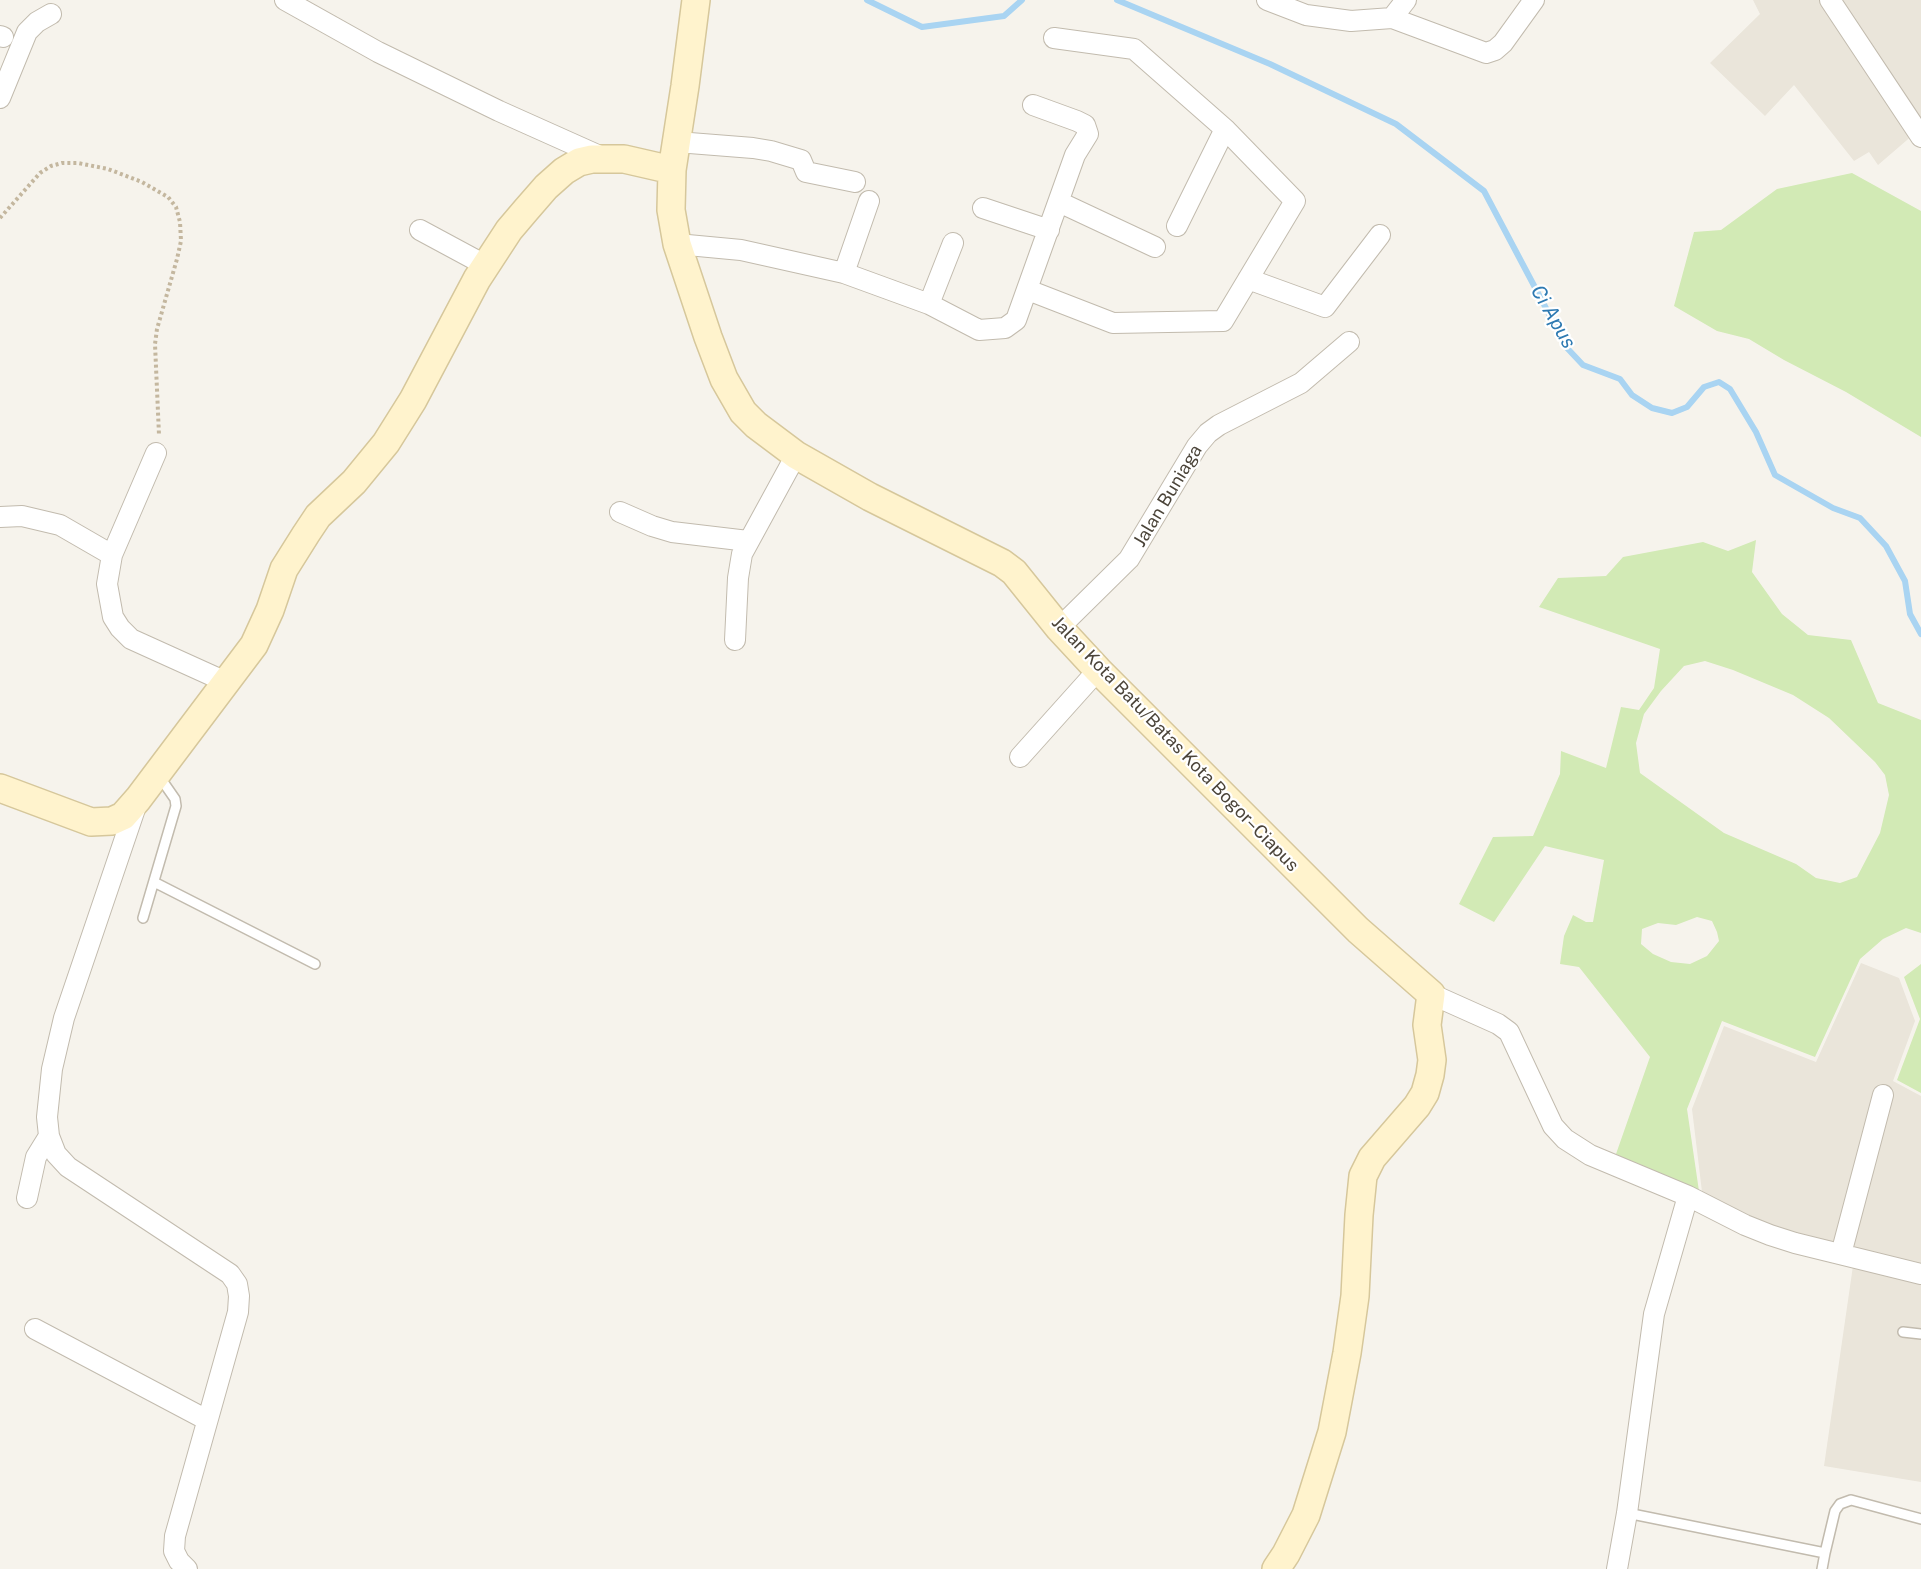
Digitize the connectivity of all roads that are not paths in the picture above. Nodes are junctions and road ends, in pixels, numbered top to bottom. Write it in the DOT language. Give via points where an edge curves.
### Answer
graph roads {
  1 [pos="285,0"];
  2 [pos="1267,0"];
  3 [pos="1406,0"];
  4 [pos="1534,0"];
  5 [pos="1830,0"];
  6 [pos="1289,4"];
  7 [pos="695,5"];
  8 [pos="51,14"];
  9 [pos="1392,18"];
  10 [pos="1054,38"];
  11 [pos="0,98"];
  12 [pos="1033,105"];
  13 [pos="1226,129"];
  14 [pos="1921,137"];
  15 [pos="677,142"];
  16 [pos="606,159"];
  17 [pos="672,170"];
  18 [pos="855,182"];
  19 [pos="869,201"];
  20 [pos="1059,202"];
  21 [pos="983,208"];
  22 [pos="1177,226"];
  23 [pos="420,230"];
  24 [pos="1049,230"];
  25 [pos="1380,235"];
  26 [pos="953,243"];
  27 [pos="677,244"];
  28 [pos="1155,247"];
  29 [pos="485,266"];
  30 [pos="844,273"];
  31 [pos="1248,279"];
  32 [pos="1028,290"];
  33 [pos="929,304"];
  34 [pos="1349,342"];
  35 [pos="156,453"];
  36 [pos="796,455"];
  37 [pos="620,512"];
  38 [pos="0,517"];
  39 [pos="748,541"];
  40 [pos="112,555"];
  41 [pos="1059,628"];
  42 [pos="735,640"];
  43 [pos="1098,670"];
  44 [pos="226,682"];
  45 [pos="1020,758"];
  46 [pos="158,774"];
  47 [pos="0,788"];
  48 [pos="138,799"];
  49 [pos="154,882"];
  50 [pos="143,918"];
  51 [pos="315,964"];
  52 [pos="1431,994"];
  53 [pos="1883,1095"];
  54 [pos="49,1136"];
  55 [pos="1688,1196"];
  56 [pos="27,1198"];
  57 [pos="1841,1254"];
  58 [pos="1921,1274"];
  59 [pos="35,1329"];
  60 [pos="1903,1332"];
  61 [pos="1921,1334"];
  62 [pos="207,1420"];
  63 [pos="1627,1512"];
  64 [pos="1921,1519"];
  65 [pos="1825,1553"];
  66 [pos="1277,1568"];
  67 [pos="187,1569"];
  68 [pos="1617,1569"];
  69 [pos="1822,1569"];
  1 -- 16 [label="street" via="378,52"];
  2 -- 6 [label="street"];
  3 -- 9 [label="street"];
  4 -- 9 [label="street" via="1503,43 1486,53"];
  5 -- 14 [label="street"];
  6 -- 9 [label="street" via="1306,15 1351,21"];
  7 -- 15 [label="main road, Jalan Kota Batu/Batas Kota Bogor–Ciapus"];
  8 -- 11 [label="street" via="27,32"];
  10 -- 13 [label="street" via="1134,49"];
  12 -- 20 [label="street" via="1077,121 1088,134"];
  13 -- 22 [label="street"];
  13 -- 31 [label="street" via="1295,201"];
  15 -- 17 [label="main road, Jalan Kota Batu/Batas Kota Bogor–Ciapus"];
  15 -- 18 [label="street" via="771,151 801,160 806,172"];
  16 -- 17 [label="main road"];
  16 -- 29 [label="main road" via="579,162 564,171 526,210"];
  17 -- 27 [label="main road, Jalan Kota Batu/Batas Kota Bogor–Ciapus" via="671,210"];
  19 -- 30 [label="street"];
  20 -- 24 [label="street"];
  20 -- 28 [label="street"];
  21 -- 24 [label="street"];
  23 -- 29 [label="street"];
  24 -- 32 [label="street"];
  25 -- 31 [label="street" via="1325,307"];
  26 -- 33 [label="street"];
  27 -- 30 [label="street" via="741,250"];
  27 -- 36 [label="main road, Jalan Kota Batu/Batas Kota Bogor–Ciapus" via="733,397 756,425"];
  29 -- 44 [label="main road" via="398,424 365,471 312,525 284,569 262,631"];
  30 -- 33 [label="street"];
  31 -- 32 [label="street" via="1222,321 1113,323"];
  32 -- 33 [label="street" via="1016,320 1005,328 979,330"];
  34 -- 41 [label="street, Jalan Buniaga" via="1301,383 1208,433 1129,559"];
  35 -- 40 [label="street"];
  36 -- 39 [label="street"];
  36 -- 41 [label="main road, Jalan Kota Batu/Batas Kota Bogor–Ciapus" via="1002,563 1023,581"];
  37 -- 39 [label="street" via="672,532"];
  38 -- 40 [label="street" via="22,516 60,525"];
  39 -- 42 [label="street" via="739,564"];
  40 -- 44 [label="street" via="108,601 120,628 131,639"];
  41 -- 43 [label="main road, Jalan Kota Batu/Batas Kota Bogor–Ciapus"];
  43 -- 45 [label="street"];
  43 -- 52 [label="main road, Jalan Kota Batu/Batas Kota Bogor–Ciapus" via="1358,930"];
  44 -- 46 [label="main road"];
  46 -- 48 [label="main road"];
  46 -- 49 [label="lane" via="176,806"];
  47 -- 48 [label="main road" via="102,823 123,816"];
  48 -- 54 [label="street" via="58,1041 49,1093"];
  49 -- 50 [label="lane"];
  49 -- 51 [label="lane"];
  52 -- 55 [label="street" via="1509,1032 1553,1126 1565,1139 1590,1155"];
  52 -- 66 [label="main road" via="1427,1025 1430,1075 1417,1106 1368,1164 1363,1176 1355,1296 1332,1432 1306,1515"];
  53 -- 57 [label="street"];
  54 -- 56 [label="street" via="36,1158"];
  54 -- 62 [label="street" via="56,1154 68,1167 230,1274 237,1284 238,1312"];
  55 -- 57 [label="street" via="1745,1226"];
  55 -- 63 [label="street" via="1654,1314"];
  57 -- 58 [label="street"];
  59 -- 62 [label="street"];
  60 -- 61 [label="lane"];
  62 -- 67 [label="street" via="175,1536 174,1551"];
  63 -- 65 [label="lane"];
  63 -- 68 [label="street"];
  64 -- 65 [label="lane" via="1851,1500 1835,1511"];
  65 -- 69 [label="lane"];
}
